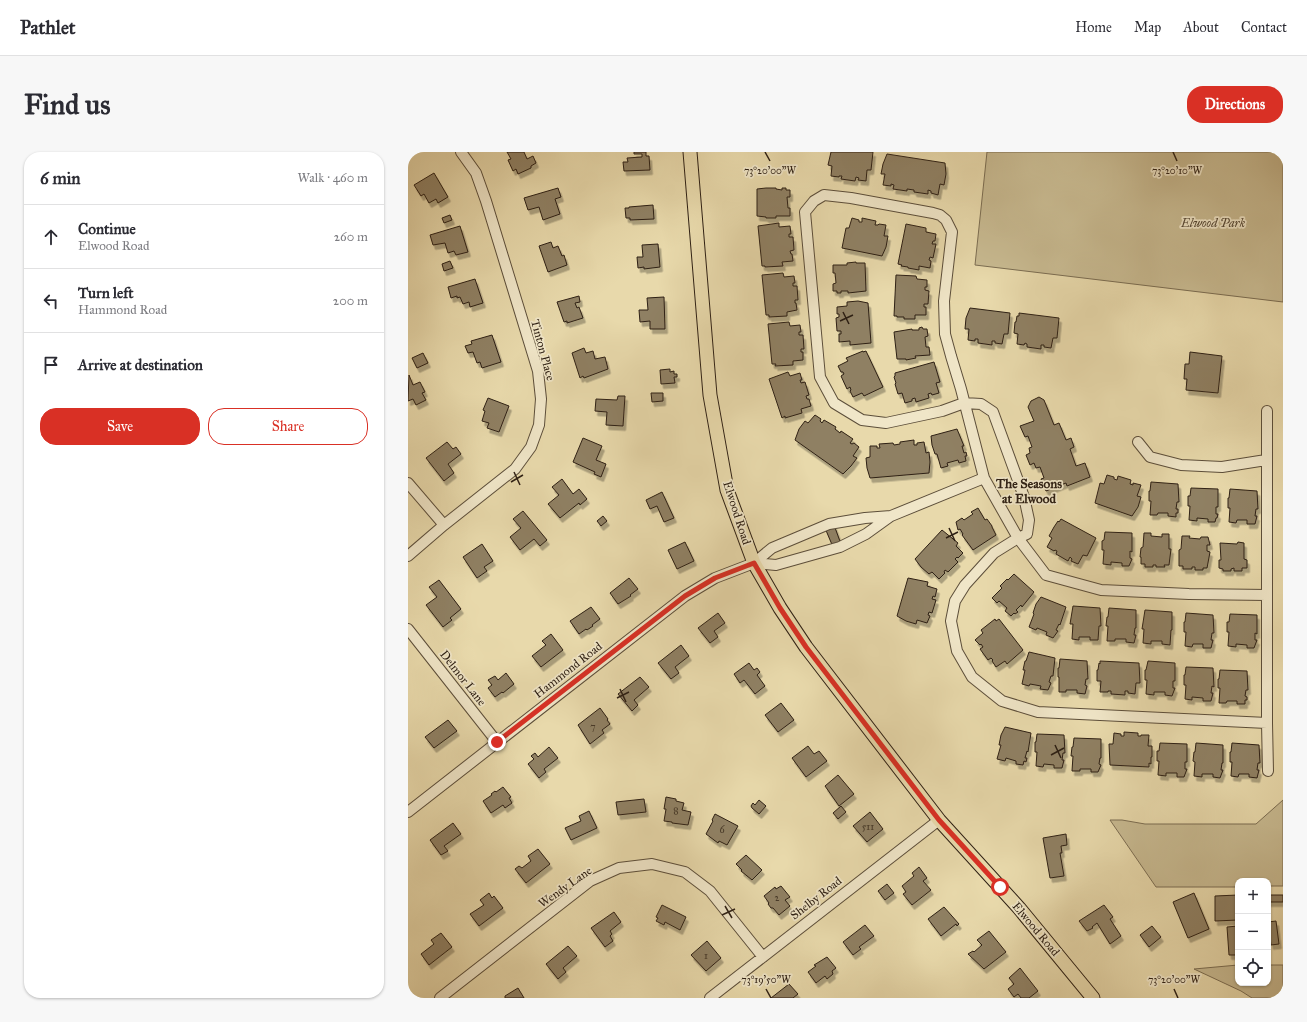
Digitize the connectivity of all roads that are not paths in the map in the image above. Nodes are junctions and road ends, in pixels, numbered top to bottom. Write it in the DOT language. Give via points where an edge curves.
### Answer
graph roads {
  1 [pos="461,152"];
  2 [pos="690,152"];
  3 [pos="964,404"];
  4 [pos="1267,411"];
  5 [pos="1138,442"];
  6 [pos="1266,460"];
  7 [pos="984,478"];
  8 [pos="408,483"];
  9 [pos="891,516"];
  10 [pos="444,526"];
  11 [pos="1018,538"];
  12 [pos="408,556"];
  13 [pos="754,563"];
  14 [pos="1267,596"];
  15 [pos="408,629"];
  16 [pos="1267,723"];
  17 [pos="497,742"];
  18 [pos="1268,771"];
  19 [pos="408,812"];
  20 [pos="939,820"];
  21 [pos="763,957"];
  22 [pos="440,998"];
  23 [pos="710,998"];
  24 [pos="1093,998"];
  1 -- 10 [label="street, Tinton Place" via="476,174 486,201 538,371 541,399 539,425 531,447 515,469"];
  2 -- 13 [label="main road, Elwood Road" via="710,395 727,490"];
  3 -- 3 [label="street" via="945,334 944,301 952,232 946,220 933,212 851,198 824,195 814,201 805,212 820,377 834,403 862,420 886,424"];
  3 -- 7 [label="street"];
  3 -- 11 [label="street" via="981,404 993,412 1024,496 1030,520 1028,534"];
  4 -- 6 [label="street"];
  5 -- 6 [label="street" via="1150,457 1181,465 1222,467"];
  6 -- 14 [label="street"];
  7 -- 9 [label="street"];
  7 -- 11 [label="street"];
  8 -- 10 [label="street"];
  9 -- 13 [label="street" via="829,524 772,548"];
  9 -- 13 [label="street" via="866,534 840,547 776,565"];
  10 -- 12 [label="street, Tinton Place"];
  11 -- 14 [label="street" via="1046,575 1101,590"];
  11 -- 16 [label="street" via="994,553 965,585 955,601 951,621 957,651 972,677 1002,701 1038,712"];
  13 -- 17 [label="street, Hammond Road" via="715,578 685,596"];
  13 -- 20 [label="main road, Elwood Road" via="806,647"];
  14 -- 16 [label="street"];
  15 -- 17 [label="street, Delmor Lane"];
  16 -- 18 [label="street"];
  17 -- 19 [label="street, Hammond Road"];
  20 -- 21 [label="street, Shelby Road"];
  20 -- 24 [label="main road, Elwood Road" via="1019,908"];
  21 -- 22 [label="street, Wendy Lane" via="710,891 685,872 652,864 619,868 590,882"];
  21 -- 23 [label="street, Shelby Road"];
}
